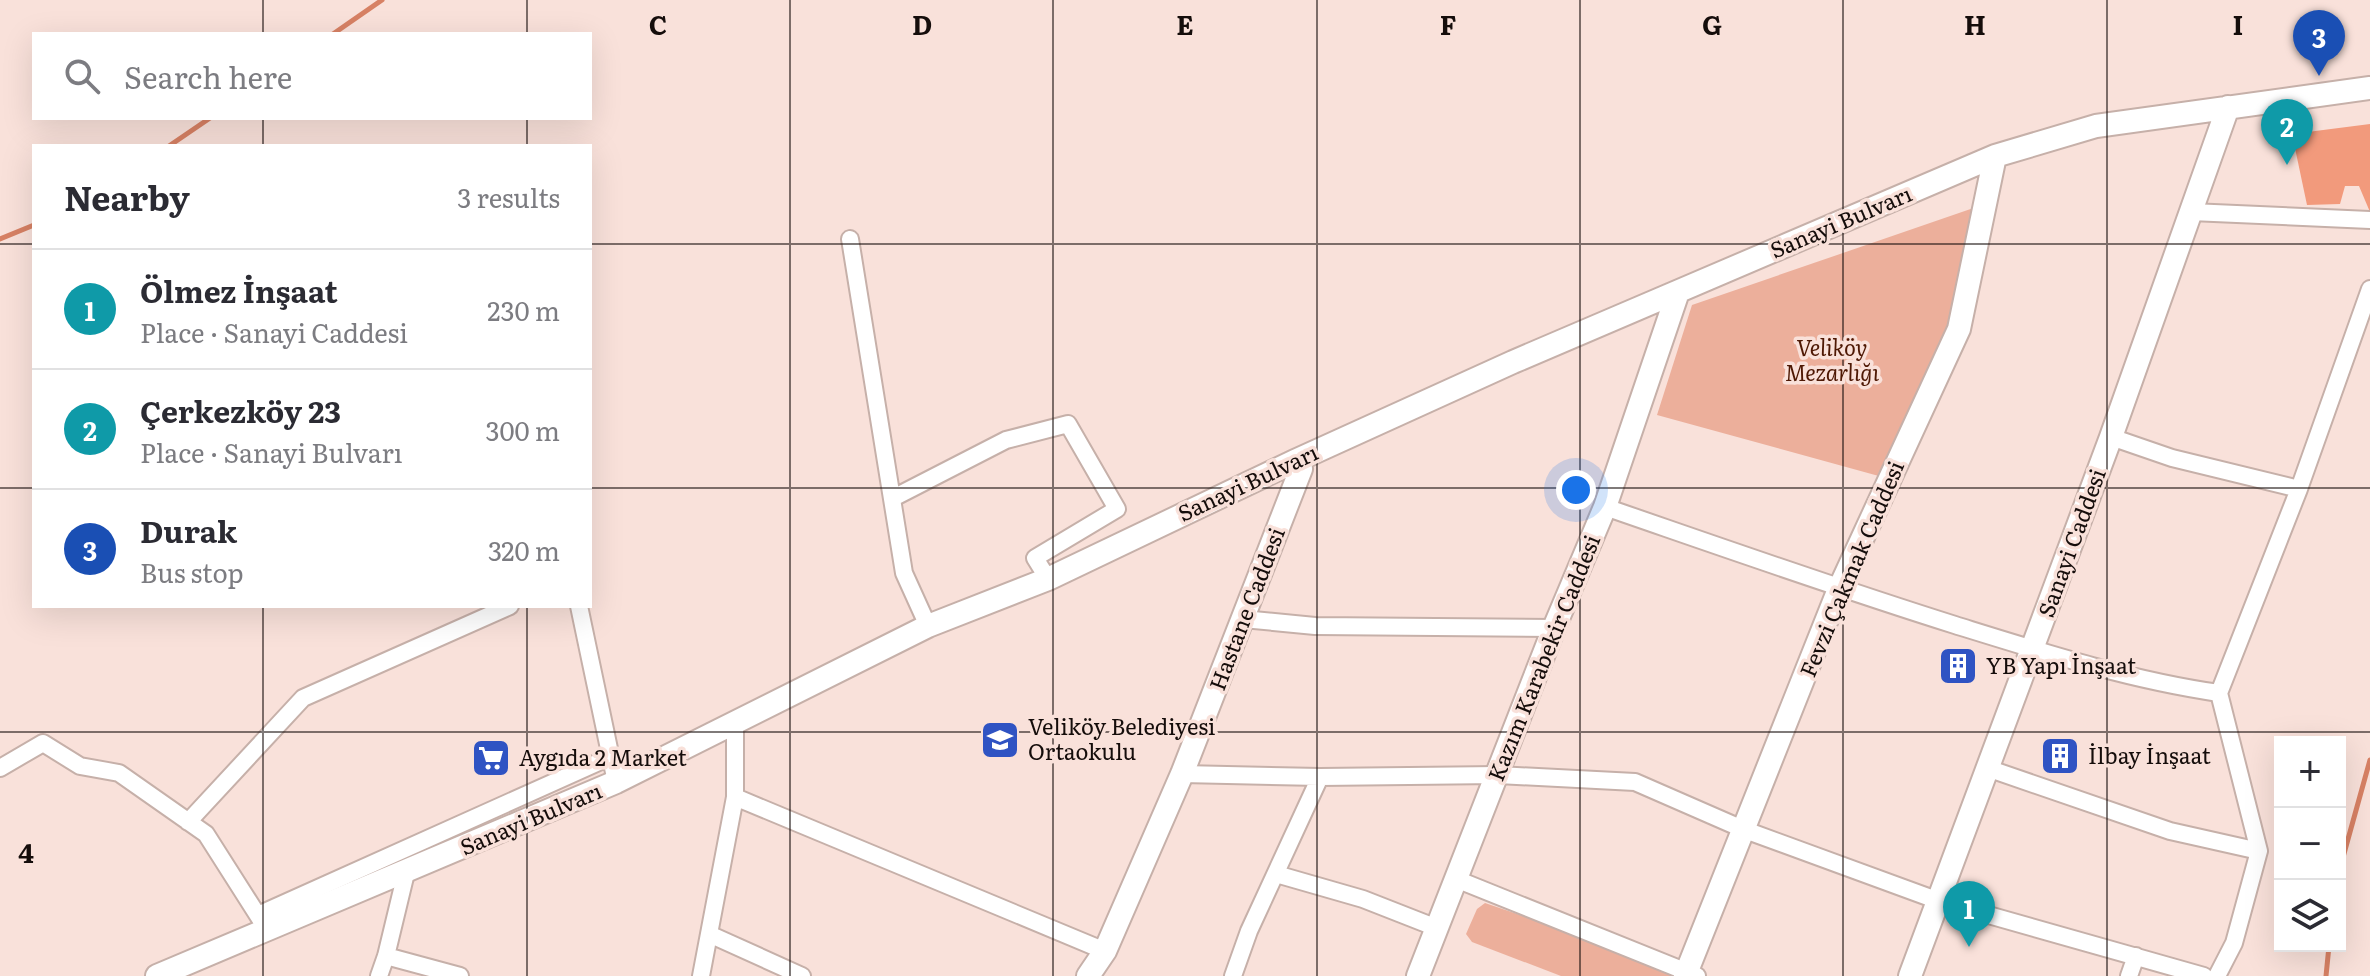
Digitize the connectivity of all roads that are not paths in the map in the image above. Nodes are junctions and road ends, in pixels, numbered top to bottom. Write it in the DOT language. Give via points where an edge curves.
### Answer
graph roads {
  1 [pos="2370,88"];
  2 [pos="2228,107"];
  3 [pos="1995,156"];
  4 [pos="2191,212"];
  5 [pos="2370,220"];
  6 [pos="850,239"];
  7 [pos="2370,289"];
  8 [pos="1678,292"];
  9 [pos="2111,437"];
  10 [pos="1295,461"];
  11 [pos="2299,489"];
  12 [pos="893,498"];
  13 [pos="1605,507"];
  14 [pos="1107,515"];
  15 [pos="1122,542"];
  16 [pos="1048,579"];
  17 [pos="1839,589"];
  18 [pos="506,608"];
  19 [pos="579,608"];
  20 [pos="1243,619"];
  21 [pos="928,626"];
  22 [pos="1554,628"];
  23 [pos="2033,650"];
  24 [pos="2219,693"];
  25 [pos="735,723"];
  26 [pos="610,757"];
  27 [pos="0,768"];
  28 [pos="1987,768"];
  29 [pos="1182,774"];
  30 [pos="1498,775"];
  31 [pos="1320,777"];
  32 [pos="616,782"];
  33 [pos="735,797"];
  34 [pos="188,822"];
  35 [pos="1745,830"];
  36 [pos="2259,851"];
  37 [pos="406,873"];
  38 [pos="1276,874"];
  39 [pos="1456,879"];
  40 [pos="1939,901"];
  41 [pos="262,922"];
  42 [pos="1437,928"];
  43 [pos="709,934"];
  44 [pos="1105,951"];
  45 [pos="386,956"];
  46 [pos="2136,956"];
  47 [pos="1690,975"];
  48 [pos="157,976"];
  49 [pos="379,976"];
  50 [pos="460,976"];
  51 [pos="701,976"];
  52 [pos="802,976"];
  53 [pos="1088,976"];
  54 [pos="1233,976"];
  55 [pos="1418,976"];
  56 [pos="1910,976"];
  57 [pos="2129,976"];
  58 [pos="2204,976"];
  59 [pos="2217,976"];
  1 -- 2 [label="street, Sanayi Bulvarı"];
  2 -- 3 [label="street, Sanayi Bulvarı" via="2096,126"];
  2 -- 4 [label="street, Sanayi Caddesi"];
  3 -- 8 [label="street, Sanayi Bulvarı"];
  3 -- 17 [label="street, Fevzi Çakmak Caddesi" via="1959,329"];
  4 -- 5 [label="street"];
  4 -- 9 [label="street, Sanayi Caddesi"];
  6 -- 12 [label="street"];
  7 -- 11 [label="street"];
  8 -- 10 [label="street, Sanayi Bulvarı"];
  8 -- 13 [label="street, Kazım Karabekir Caddesi"];
  9 -- 11 [label="street"];
  9 -- 23 [label="street, Sanayi Caddesi"];
  10 -- 15 [label="street, Sanayi Bulvarı"];
  10 -- 20 [label="street, Hastane Caddesi" via="1301,469"];
  11 -- 24 [label="street"];
  12 -- 14 [label="street" via="1006,440 1068,424 1117,509"];
  12 -- 21 [label="street" via="904,573"];
  13 -- 17 [label="street"];
  13 -- 22 [label="street, Kazım Karabekir Caddesi"];
  14 -- 15 [label="street"];
  14 -- 16 [label="street" via="1035,558"];
  15 -- 16 [label="street, Sanayi Bulvarı"];
  16 -- 21 [label="street, Sanayi Bulvarı"];
  17 -- 23 [label="street"];
  17 -- 35 [label="street, Fevzi Çakmak Caddesi"];
  18 -- 34 [label="street" via="303,698"];
  19 -- 26 [label="street"];
  20 -- 22 [label="street" via="1315,626"];
  20 -- 29 [label="street, Hastane Caddesi"];
  21 -- 25 [label="street, Sanayi Bulvarı"];
  22 -- 30 [label="street, Kazım Karabekir Caddesi"];
  23 -- 24 [label="street" via="2159,684"];
  23 -- 28 [label="street, Sanayi Caddesi"];
  24 -- 36 [label="street"];
  25 -- 32 [label="street, Sanayi Bulvarı"];
  25 -- 33 [label="street"];
  26 -- 32 [label="street"];
  26 -- 41 [label="street"];
  27 -- 34 [label="street" via="43,743 80,766 119,773"];
  28 -- 36 [label="street" via="2170,831"];
  28 -- 40 [label="street, Sanayi Caddesi"];
  29 -- 31 [label="street"];
  29 -- 44 [label="street, Hastane Caddesi"];
  30 -- 31 [label="street"];
  30 -- 35 [label="street" via="1635,782"];
  30 -- 39 [label="street, Kazım Karabekir Caddesi"];
  31 -- 38 [label="street"];
  32 -- 37 [label="street, Sanayi Bulvarı"];
  33 -- 43 [label="street"];
  33 -- 44 [label="street"];
  34 -- 41 [label="street" via="206,834"];
  35 -- 40 [label="street"];
  35 -- 47 [label="street, Fevzi Çakmak Caddesi"];
  36 -- 59 [label="street" via="2234,943"];
  37 -- 41 [label="street, Sanayi Bulvarı"];
  37 -- 45 [label="street"];
  38 -- 42 [label="street"];
  38 -- 54 [label="street"];
  39 -- 42 [label="street, Kazım Karabekir Caddesi"];
  39 -- 47 [label="street"];
  40 -- 46 [label="street"];
  40 -- 56 [label="street, Sanayi Caddesi"];
  41 -- 48 [label="street, Sanayi Bulvarı"];
  42 -- 55 [label="street, Kazım Karabekir Caddesi"];
  43 -- 51 [label="street"];
  43 -- 52 [label="street"];
  44 -- 53 [label="street, Hastane Caddesi"];
  45 -- 49 [label="street"];
  45 -- 50 [label="street"];
  46 -- 57 [label="street"];
  46 -- 58 [label="street"];
}
